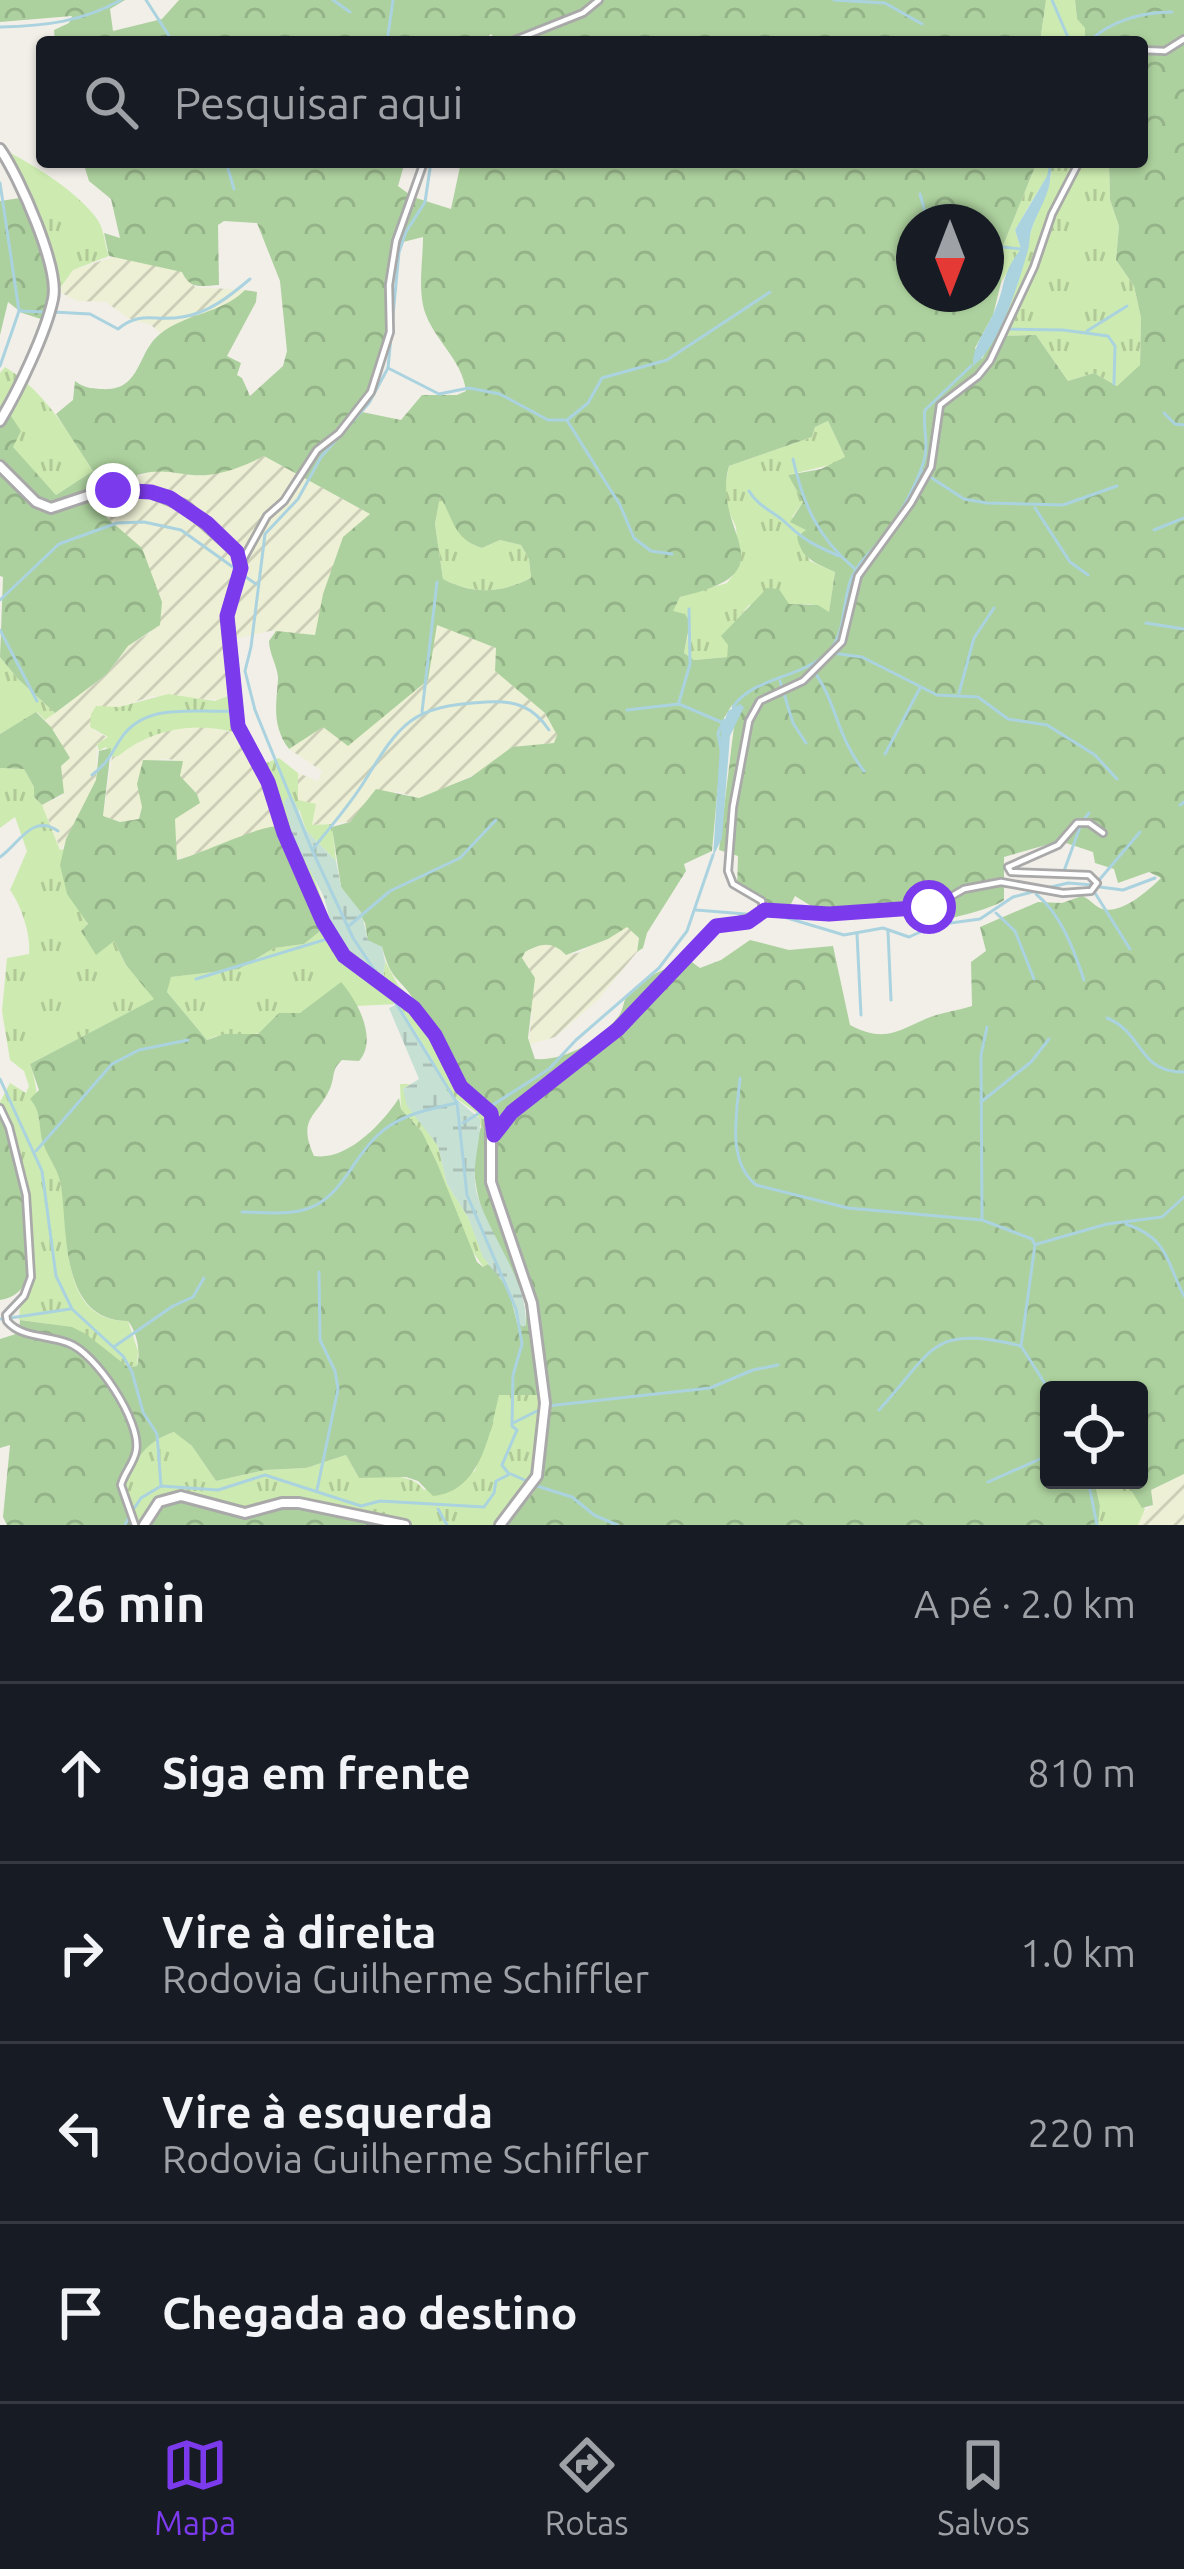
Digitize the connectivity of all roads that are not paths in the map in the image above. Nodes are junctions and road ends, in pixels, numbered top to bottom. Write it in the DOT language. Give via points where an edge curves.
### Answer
graph roads {
  1 [pos="598,0"];
  2 [pos="525,36"];
  3 [pos="1184,39"];
  4 [pos="1148,50"];
  5 [pos="0,149"];
  6 [pos="422,168"];
  7 [pos="1076,168"];
  8 [pos="0,421"];
  9 [pos="0,466"];
  10 [pos="241,563"];
  11 [pos="1103,833"];
  12 [pos="765,910"];
  13 [pos="0,1108"];
  14 [pos="494,1135"];
  15 [pos="134,1525"];
  16 [pos="144,1525"];
  17 [pos="405,1525"];
  18 [pos="500,1525"];
  1 -- 2 [label="street"];
  3 -- 4 [label="street"];
  5 -- 8 [label="street" via="27,197 54,295"];
  6 -- 10 [label="street" via="396,242 390,332 371,392 316,450"];
  7 -- 12 [label="street" via="990,361 940,405 931,467 858,575 842,642 803,681 760,701 749,721 728,872"];
  9 -- 10 [label="street" via="51,508 113,490 170,498 207,523"];
  10 -- 14 [label="street" via="227,616 237,717 284,833 332,940 414,1008 461,1087 491,1113"];
  11 -- 12 [label="street" via="1077,823 1058,845 1008,867 1027,876 1093,877 1091,891 1001,882 912,910"];
  12 -- 14 [label="street" via="712,928 618,1029"];
  13 -- 15 [label="street" via="26,1195 31,1276 6,1319 17,1332 82,1350 112,1385 136,1442 122,1485"];
  14 -- 18 [label="street" via="491,1182 532,1303 545,1403 536,1480"];
  16 -- 17 [label="street" via="159,1502 181,1496 238,1513 299,1503"];
}
